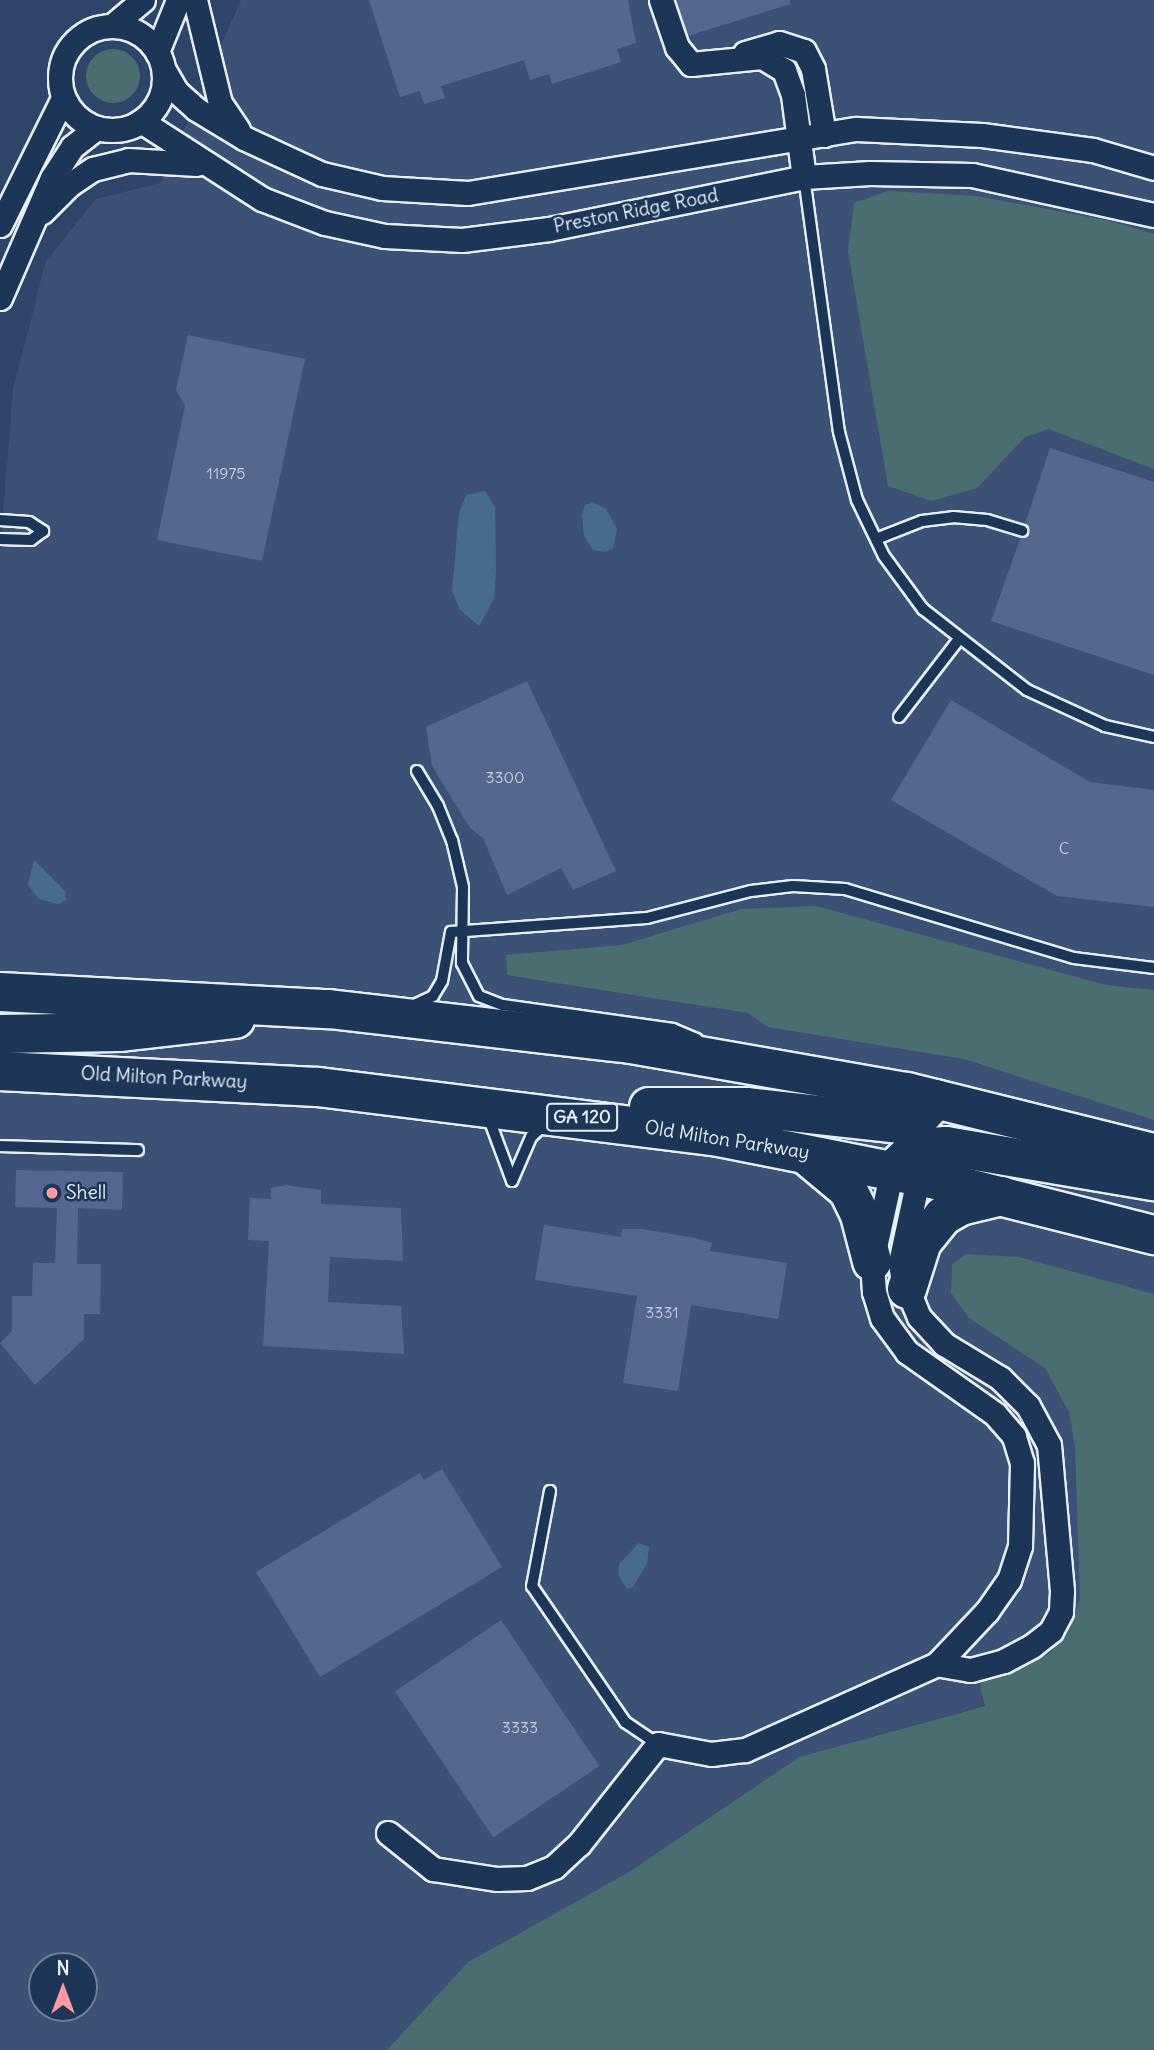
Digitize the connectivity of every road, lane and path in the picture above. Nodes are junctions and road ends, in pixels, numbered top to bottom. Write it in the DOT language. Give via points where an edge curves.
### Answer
graph roads {
  1 [pos="143,0"];
  2 [pos="178,0"];
  3 [pos="195,0"];
  4 [pos="661,0"];
  5 [pos="113,25"];
  6 [pos="161,61"];
  7 [pos="713,65"];
  8 [pos="63,98"];
  9 [pos="141,121"];
  10 [pos="96,128"];
  11 [pos="824,135"];
  12 [pos="244,138"];
  13 [pos="799,139"];
  14 [pos="205,165"];
  15 [pos="1154,168"];
  16 [pos="804,177"];
  17 [pos="1154,215"];
  18 [pos="30,224"];
  19 [pos="0,225"];
  20 [pos="0,298"];
  21 [pos="0,520"];
  22 [pos="1022,531"];
  23 [pos="876,539"];
  24 [pos="0,540"];
  25 [pos="959,639"];
  26 [pos="899,717"];
  27 [pos="1154,737"];
  28 [pos="417,771"];
  29 [pos="464,932"];
  30 [pos="1154,968"];
  31 [pos="0,992"];
  32 [pos="288,1006"];
  33 [pos="362,1012"];
  34 [pos="0,1034"];
  35 [pos="751,1062"];
  36 [pos="0,1071"];
  37 [pos="477,1104"];
  38 [pos="575,1116"];
  39 [pos="913,1135"];
  40 [pos="0,1146"];
  41 [pos="138,1150"];
  42 [pos="802,1152"];
  43 [pos="1154,1153"];
  44 [pos="1154,1181"];
  45 [pos="1004,1196"];
  46 [pos="1154,1235"];
  47 [pos="872,1261"];
  48 [pos="907,1289"];
  49 [pos="550,1491"];
  50 [pos="937,1664"];
  51 [pos="658,1744"];
  52 [pos="388,1833"];
  1 -- 5 [label="street"];
  2 -- 6 [label="street"];
  3 -- 12 [label="street" via="220,103"];
  4 -- 7 [label="street" via="677,47 691,64"];
  5 -- 6 [label="street" via="146,38"];
  5 -- 8 [label="street" via="85,33 64,54 60,68"];
  6 -- 9 [label="street" via="160,99"];
  6 -- 12 [label="street" via="176,91"];
  7 -- 11 [label="street" via="779,43 796,46 813,69"];
  7 -- 13 [label="street" via="762,57 779,64 790,82"];
  8 -- 10 [label="street" via="71,111"];
  8 -- 19 [label="street"];
  9 -- 10 [label="street" via="112,130"];
  9 -- 14 [label="street, Preston Ridge Road"];
  10 -- 18 [label="street" via="72,147"];
  11 -- 13 [label="street"];
  11 -- 15 [label="street" via="856,129 982,135 1093,150"];
  12 -- 13 [label="street" via="322,174 382,188 468,193"];
  13 -- 16 [label="street"];
  14 -- 16 [label="street, Preston Ridge Road" via="262,198 325,223 385,236 462,240 549,229"];
  14 -- 18 [label="street" via="151,159 93,169 69,185"];
  16 -- 17 [label="street, Preston Ridge Road" via="972,175"];
  16 -- 23 [label="lane" via="839,432 857,500"];
  18 -- 20 [label="street"];
  21 -- 24 [label="lane" via="29,522 43,531 31,540"];
  22 -- 23 [label="lane" via="987,520 953,517 922,521"];
  23 -- 25 [label="lane" via="923,609"];
  25 -- 26 [label="lane"];
  25 -- 27 [label="lane" via="1027,690 1105,726"];
  28 -- 29 [label="lane" via="439,806 452,841 463,887"];
  29 -- 30 [label="lane" via="647,918 751,891 793,886 845,889 1074,958"];
  29 -- 33 [label="lane" via="451,932 442,981 433,996 417,1005"];
  29 -- 35 [label="lane" via="461,962 479,996 503,1005 673,1029"];
  31 -- 32 [label="highway, Old Milton Parkway / GA 120"];
  32 -- 33 [label="highway, Old Milton Parkway / GA 120"];
  32 -- 34 [label="highway" via="210,1026"];
  33 -- 35 [label="highway, Old Milton Parkway / GA 120"];
  35 -- 39 [label="highway, Old Milton Parkway / GA 120"];
  36 -- 37 [label="highway, Old Milton Parkway / GA 120" via="221,1081"];
  37 -- 38 [label="highway, Old Milton Parkway / GA 120"];
  37 -- 38 [label="lane" via="495,1127 512,1181 531,1137"];
  38 -- 39 [label="highway" via="652,1106 746,1107"];
  38 -- 42 [label="highway, Old Milton Parkway / GA 120"];
  39 -- 42 [label="highway, Old Milton Parkway / GA 120"];
  39 -- 43 [label="highway, Old Milton Parkway / GA 120"];
  39 -- 44 [label="highway"];
  39 -- 45 [label="highway, Old Milton Parkway / GA 120"];
  39 -- 47 [label="street"];
  39 -- 48 [label="street" via="900,1263"];
  40 -- 41 [label="lane"];
  42 -- 47 [label="highway" via="848,1190"];
  45 -- 46 [label="highway, Old Milton Parkway / GA 120"];
  45 -- 48 [label="highway" via="960,1206 937,1222 922,1242"];
  47 -- 50 [label="street" via="877,1305 896,1339 995,1414 1014,1436 1022,1463 1020,1546 1009,1580"];
  48 -- 50 [label="street" via="919,1317 944,1344 1000,1378 1028,1406 1049,1445 1054,1475 1062,1591 1061,1612 1051,1631 1004,1661 970,1670"];
  49 -- 51 [label="lane" via="532,1586 625,1722"];
  50 -- 51 [label="street" via="745,1750 711,1754"];
  51 -- 52 [label="street" via="579,1844 554,1867 527,1878 497,1880 433,1869"];
}
